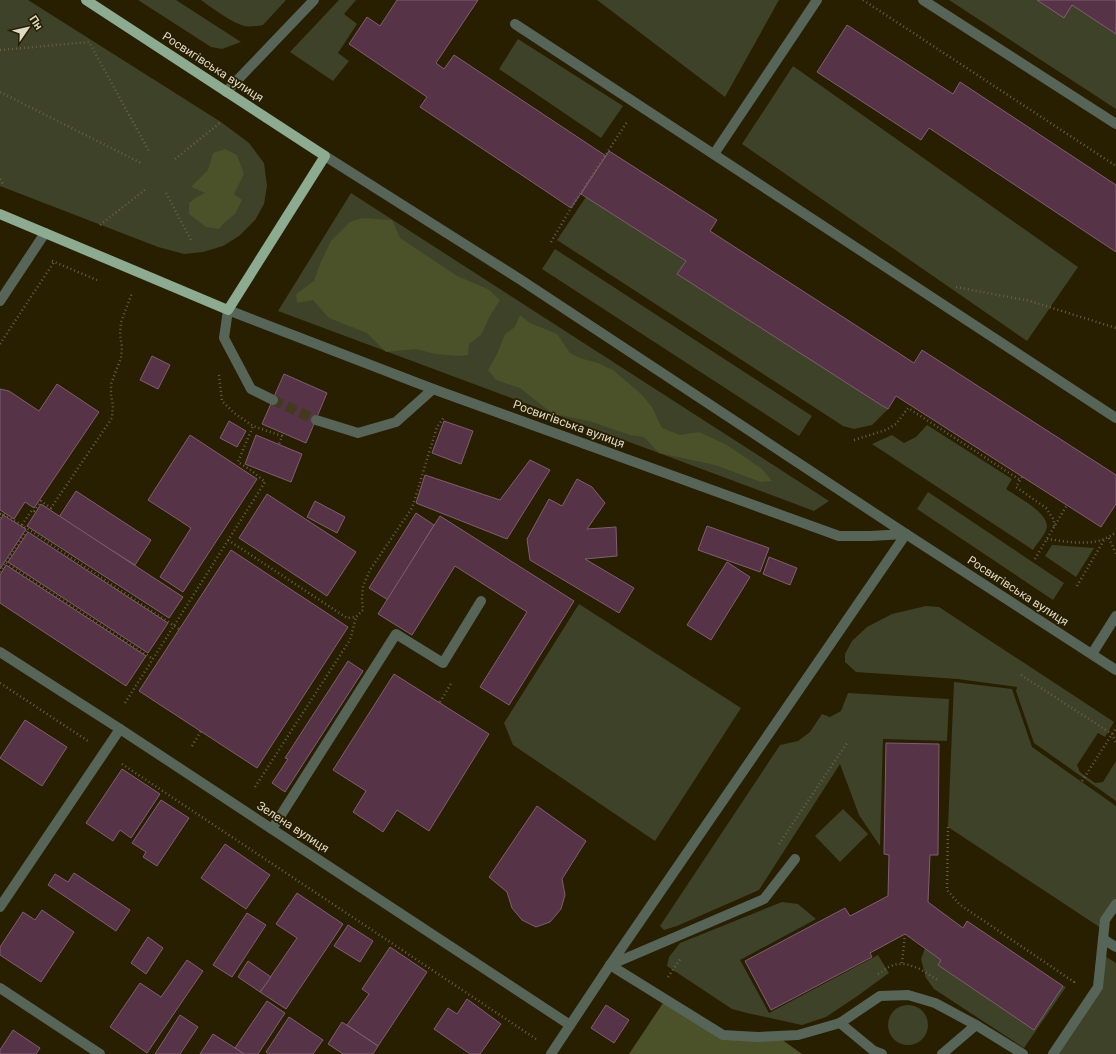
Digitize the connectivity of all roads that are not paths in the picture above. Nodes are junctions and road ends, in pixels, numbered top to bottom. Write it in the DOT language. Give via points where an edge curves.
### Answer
graph roads {
  1 [pos="86,0"];
  2 [pos="314,0"];
  3 [pos="817,0"];
  4 [pos="923,0"];
  5 [pos="515,24"];
  6 [pos="226,92"];
  7 [pos="1116,124"];
  8 [pos="714,154"];
  9 [pos="325,156"];
  10 [pos="0,214"];
  11 [pos="45,233"];
  12 [pos="0,301"];
  13 [pos="228,310"];
  14 [pos="433,389"];
  15 [pos="273,400"];
  16 [pos="1116,418"];
  17 [pos="316,420"];
  18 [pos="906,534"];
  19 [pos="481,601"];
  20 [pos="1116,616"];
  21 [pos="0,652"];
  22 [pos="1092,654"];
  23 [pos="1116,670"];
  24 [pos="120,729"];
  25 [pos="272,829"];
  26 [pos="795,859"];
  27 [pos="1116,904"];
  28 [pos="0,908"];
  29 [pos="1103,939"];
  30 [pos="1116,947"];
  31 [pos="610,965"];
  32 [pos="0,988"];
  33 [pos="840,1023"];
  34 [pos="570,1025"];
  35 [pos="976,1025"];
  36 [pos="553,1052"];
  37 [pos="100,1054"];
  38 [pos="882,1054"];
  39 [pos="942,1054"];
  40 [pos="1023,1054"];
  41 [pos="1053,1054"];
  1 -- 6 [label="main road, Росвигівська вулиця"];
  2 -- 6 [label="street"];
  3 -- 8 [label="street"];
  4 -- 7 [label="street"];
  5 -- 8 [label="street"];
  6 -- 9 [label="main road, Росвигівська вулиця"];
  8 -- 16 [label="street"];
  9 -- 13 [label="main road"];
  9 -- 18 [label="street, Росвигівська вулиця" via="527,285"];
  10 -- 11 [label="main road, Росвигівська вулиця"];
  11 -- 12 [label="street"];
  11 -- 13 [label="main road, Росвигівська вулиця"];
  13 -- 14 [label="street, Росвигівська вулиця"];
  13 -- 15 [label="street" via="224,338 251,389"];
  14 -- 17 [label="street" via="396,422 374,429 358,433"];
  14 -- 18 [label="street, Росвигівська вулиця" via="839,536"];
  18 -- 22 [label="street, Росвигівська вулиця"];
  18 -- 31 [label="street"];
  19 -- 25 [label="street" via="443,663 396,634"];
  20 -- 22 [label="street"];
  21 -- 24 [label="street, Зелена вулиця"];
  22 -- 23 [label="street, Росвигівська вулиця"];
  24 -- 25 [label="street, Зелена вулиця"];
  24 -- 28 [label="street"];
  25 -- 34 [label="street, Зелена вулиця"];
  26 -- 31 [label="street" via="764,899"];
  27 -- 29 [label="street" via="1105,920"];
  29 -- 30 [label="street"];
  29 -- 41 [label="street" via="1098,987"];
  31 -- 33 [label="street" via="723,1035 798,1035"];
  31 -- 34 [label="street"];
  32 -- 37 [label="street"];
  33 -- 35 [label="street" via="880,996 908,995 934,1003"];
  33 -- 38 [label="street" via="874,1051"];
  34 -- 36 [label="street"];
  35 -- 39 [label="street"];
  35 -- 40 [label="street"];
}
